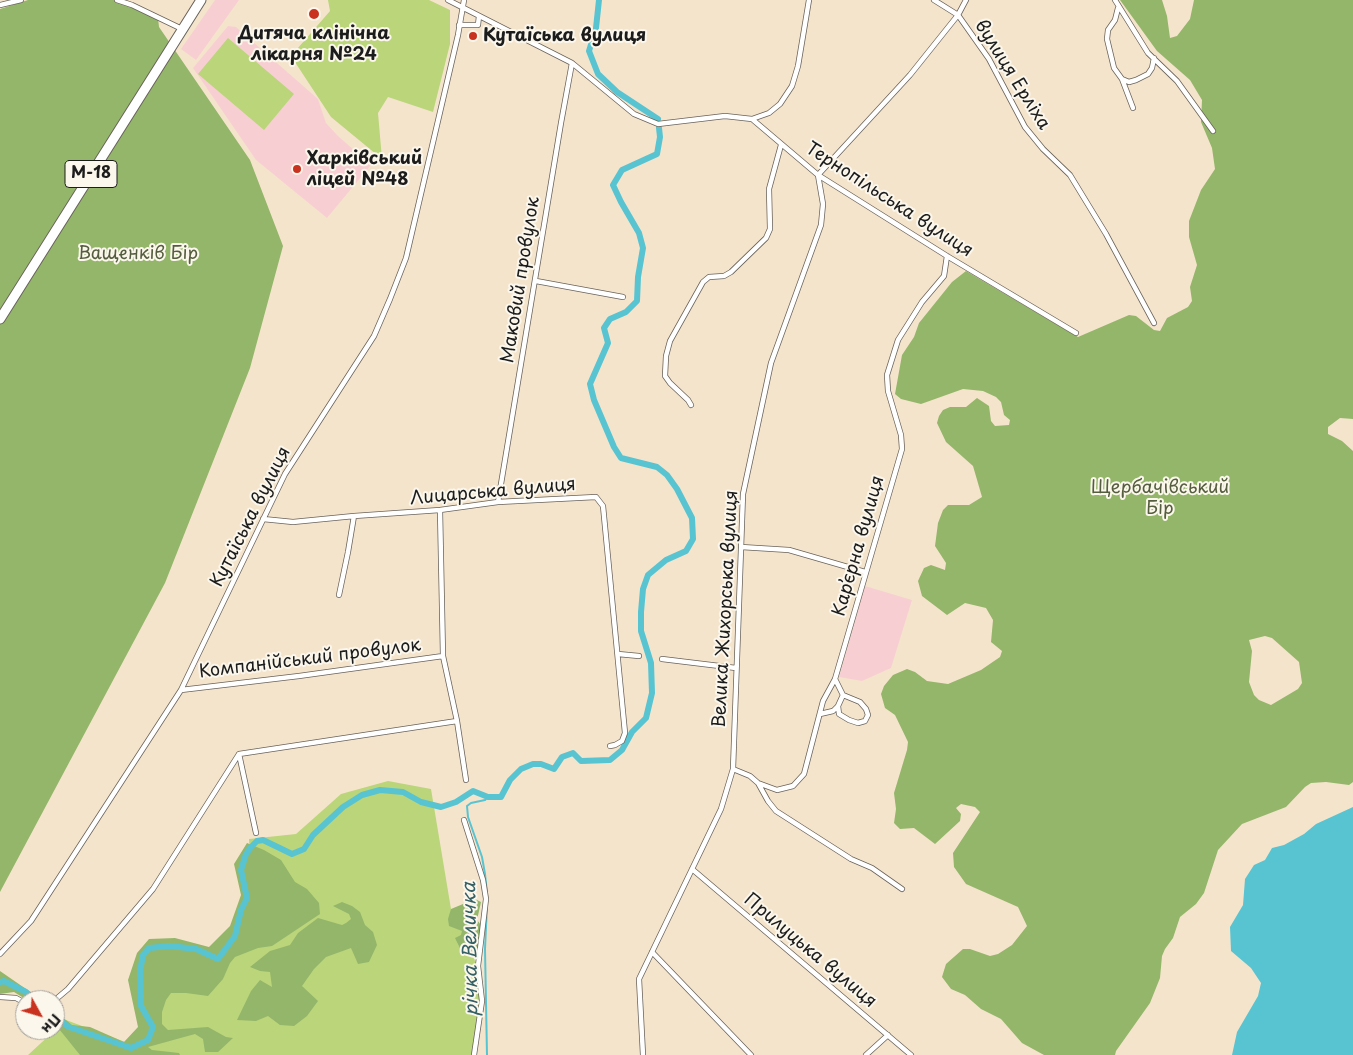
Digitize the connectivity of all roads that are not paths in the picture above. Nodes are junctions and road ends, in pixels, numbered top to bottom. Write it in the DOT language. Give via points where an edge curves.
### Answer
graph roads {
  1 [pos="21,0"];
  2 [pos="117,0"];
  3 [pos="201,0"];
  4 [pos="448,0"];
  5 [pos="464,0"];
  6 [pos="809,0"];
  7 [pos="934,0"];
  8 [pos="966,0"];
  9 [pos="1115,0"];
  10 [pos="0,5"];
  11 [pos="462,7"];
  12 [pos="1118,8"];
  13 [pos="958,15"];
  14 [pos="479,16"];
  15 [pos="182,29"];
  16 [pos="458,31"];
  17 [pos="1154,58"];
  18 [pos="572,63"];
  19 [pos="1122,78"];
  20 [pos="1132,108"];
  21 [pos="752,119"];
  22 [pos="1213,131"];
  23 [pos="781,145"];
  24 [pos="818,175"];
  25 [pos="947,256"];
  26 [pos="536,281"];
  27 [pos="623,297"];
  28 [pos="0,318"];
  29 [pos="1154,323"];
  30 [pos="1076,333"];
  31 [pos="691,405"];
  32 [pos="498,502"];
  33 [pos="440,510"];
  34 [pos="354,516"];
  35 [pos="263,519"];
  36 [pos="741,546"];
  37 [pos="865,572"];
  38 [pos="339,595"];
  39 [pos="618,654"];
  40 [pos="442,656"];
  41 [pos="639,656"];
  42 [pos="662,659"];
  43 [pos="736,668"];
  44 [pos="835,679"];
  45 [pos="181,690"];
  46 [pos="843,696"];
  47 [pos="838,706"];
  48 [pos="820,714"];
  49 [pos="457,721"];
  50 [pos="610,746"];
  51 [pos="238,754"];
  52 [pos="733,769"];
  53 [pos="466,780"];
  54 [pos="758,783"];
  55 [pos="464,820"];
  56 [pos="256,833"];
  57 [pos="692,869"];
  58 [pos="902,889"];
  59 [pos="652,952"];
  60 [pos="0,954"];
  61 [pos="65,992"];
  62 [pos="0,997"];
  63 [pos="15,998"];
  64 [pos="888,1035"];
  65 [pos="474,1055"];
  66 [pos="643,1055"];
  67 [pos="751,1055"];
  68 [pos="866,1055"];
  69 [pos="911,1055"];
  1 -- 10 [label="street"];
  2 -- 15 [label="street"];
  3 -- 15 [label="highway, М-18"];
  4 -- 11 [label="street"];
  5 -- 11 [label="street, Кутаїська вулиця"];
  6 -- 21 [label="street" via="792,86 780,104 769,113"];
  7 -- 13 [label="street, вулиця Ерліха"];
  8 -- 13 [label="street"];
  9 -- 12 [label="street"];
  11 -- 14 [label="street"];
  11 -- 16 [label="street, Кутаїська вулиця"];
  12 -- 17 [label="street"];
  12 -- 19 [label="street" via="1107,39 1114,68"];
  13 -- 24 [label="street" via="910,74"];
  13 -- 29 [label="street, вулиця Ерліха" via="989,59 1025,127 1070,175"];
  14 -- 16 [label="street" via="478,25 459,25"];
  14 -- 18 [label="street"];
  15 -- 28 [label="highway, М-18"];
  16 -- 35 [label="street, Кутаїська вулиця" via="406,258 390,300 374,336 285,474"];
  17 -- 19 [label="street" via="1148,74 1129,82"];
  17 -- 22 [label="street" via="1177,82"];
  18 -- 21 [label="street" via="634,114 658,124 724,116"];
  18 -- 26 [label="street, Маковий провулок"];
  19 -- 20 [label="street"];
  21 -- 23 [label="street, Тернопільська вулиця"];
  23 -- 24 [label="street, Тернопільська вулиця"];
  23 -- 31 [label="street" via="769,189 770,229 766,238 731,272 703,282 670,341 665,376"];
  24 -- 25 [label="street, Тернопільська вулиця"];
  24 -- 36 [label="street, Велика Жихорська вулиця" via="823,204 821,225 771,363 743,494"];
  25 -- 30 [label="street, Тернопільська вулиця"];
  25 -- 37 [label="street, Кар’єрна вулиця" via="944,276 922,302 898,340 886,375 902,435 902,449"];
  26 -- 27 [label="street"];
  26 -- 32 [label="street, Маковий провулок"];
  32 -- 33 [label="street, Лицарська вулиця"];
  32 -- 39 [label="street, Лицарська вулиця" via="596,497 603,506"];
  33 -- 34 [label="street, Лицарська вулиця"];
  33 -- 40 [label="street"];
  34 -- 35 [label="street, Лицарська вулиця" via="293,522"];
  34 -- 38 [label="street"];
  35 -- 45 [label="street, Кутаїська вулиця"];
  36 -- 37 [label="street" via="789,550"];
  36 -- 43 [label="street, Велика Жихорська вулиця"];
  37 -- 44 [label="street, Кар’єрна вулиця"];
  39 -- 41 [label="street"];
  39 -- 50 [label="street, Лицарська вулиця" via="625,733 622,741"];
  40 -- 45 [label="street, Компанійський провулок"];
  40 -- 49 [label="street"];
  42 -- 43 [label="street"];
  43 -- 52 [label="street, Велика Жихорська вулиця"];
  44 -- 46 [label="street"];
  44 -- 48 [label="street, Кар’єрна вулиця"];
  45 -- 60 [label="street, Кутаїська вулиця" via="31,921"];
  46 -- 47 [label="street"];
  46 -- 47 [label="street" via="860,702 868,715 865,721 848,720 839,714"];
  47 -- 48 [label="street" via="833,711"];
  48 -- 54 [label="street, Кар’єрна вулиця" via="804,774 793,786 777,790"];
  49 -- 51 [label="street"];
  49 -- 53 [label="street"];
  51 -- 56 [label="street"];
  51 -- 61 [label="street" via="153,889"];
  52 -- 54 [label="street, Кар’єрна вулиця"];
  52 -- 57 [label="street, Велика Жихорська вулиця" via="721,808"];
  54 -- 58 [label="street" via="776,811"];
  55 -- 65 [label="street" via="486,899 478,966 482,1001"];
  57 -- 59 [label="street, Велика Жихорська вулиця"];
  57 -- 64 [label="street, Прилуцька вулиця"];
  59 -- 66 [label="street, Велика Жихорська вулиця" via="639,979"];
  59 -- 67 [label="street"];
  62 -- 63 [label="street"];
  64 -- 68 [label="street"];
  64 -- 69 [label="street, Прилуцька вулиця"];
}
